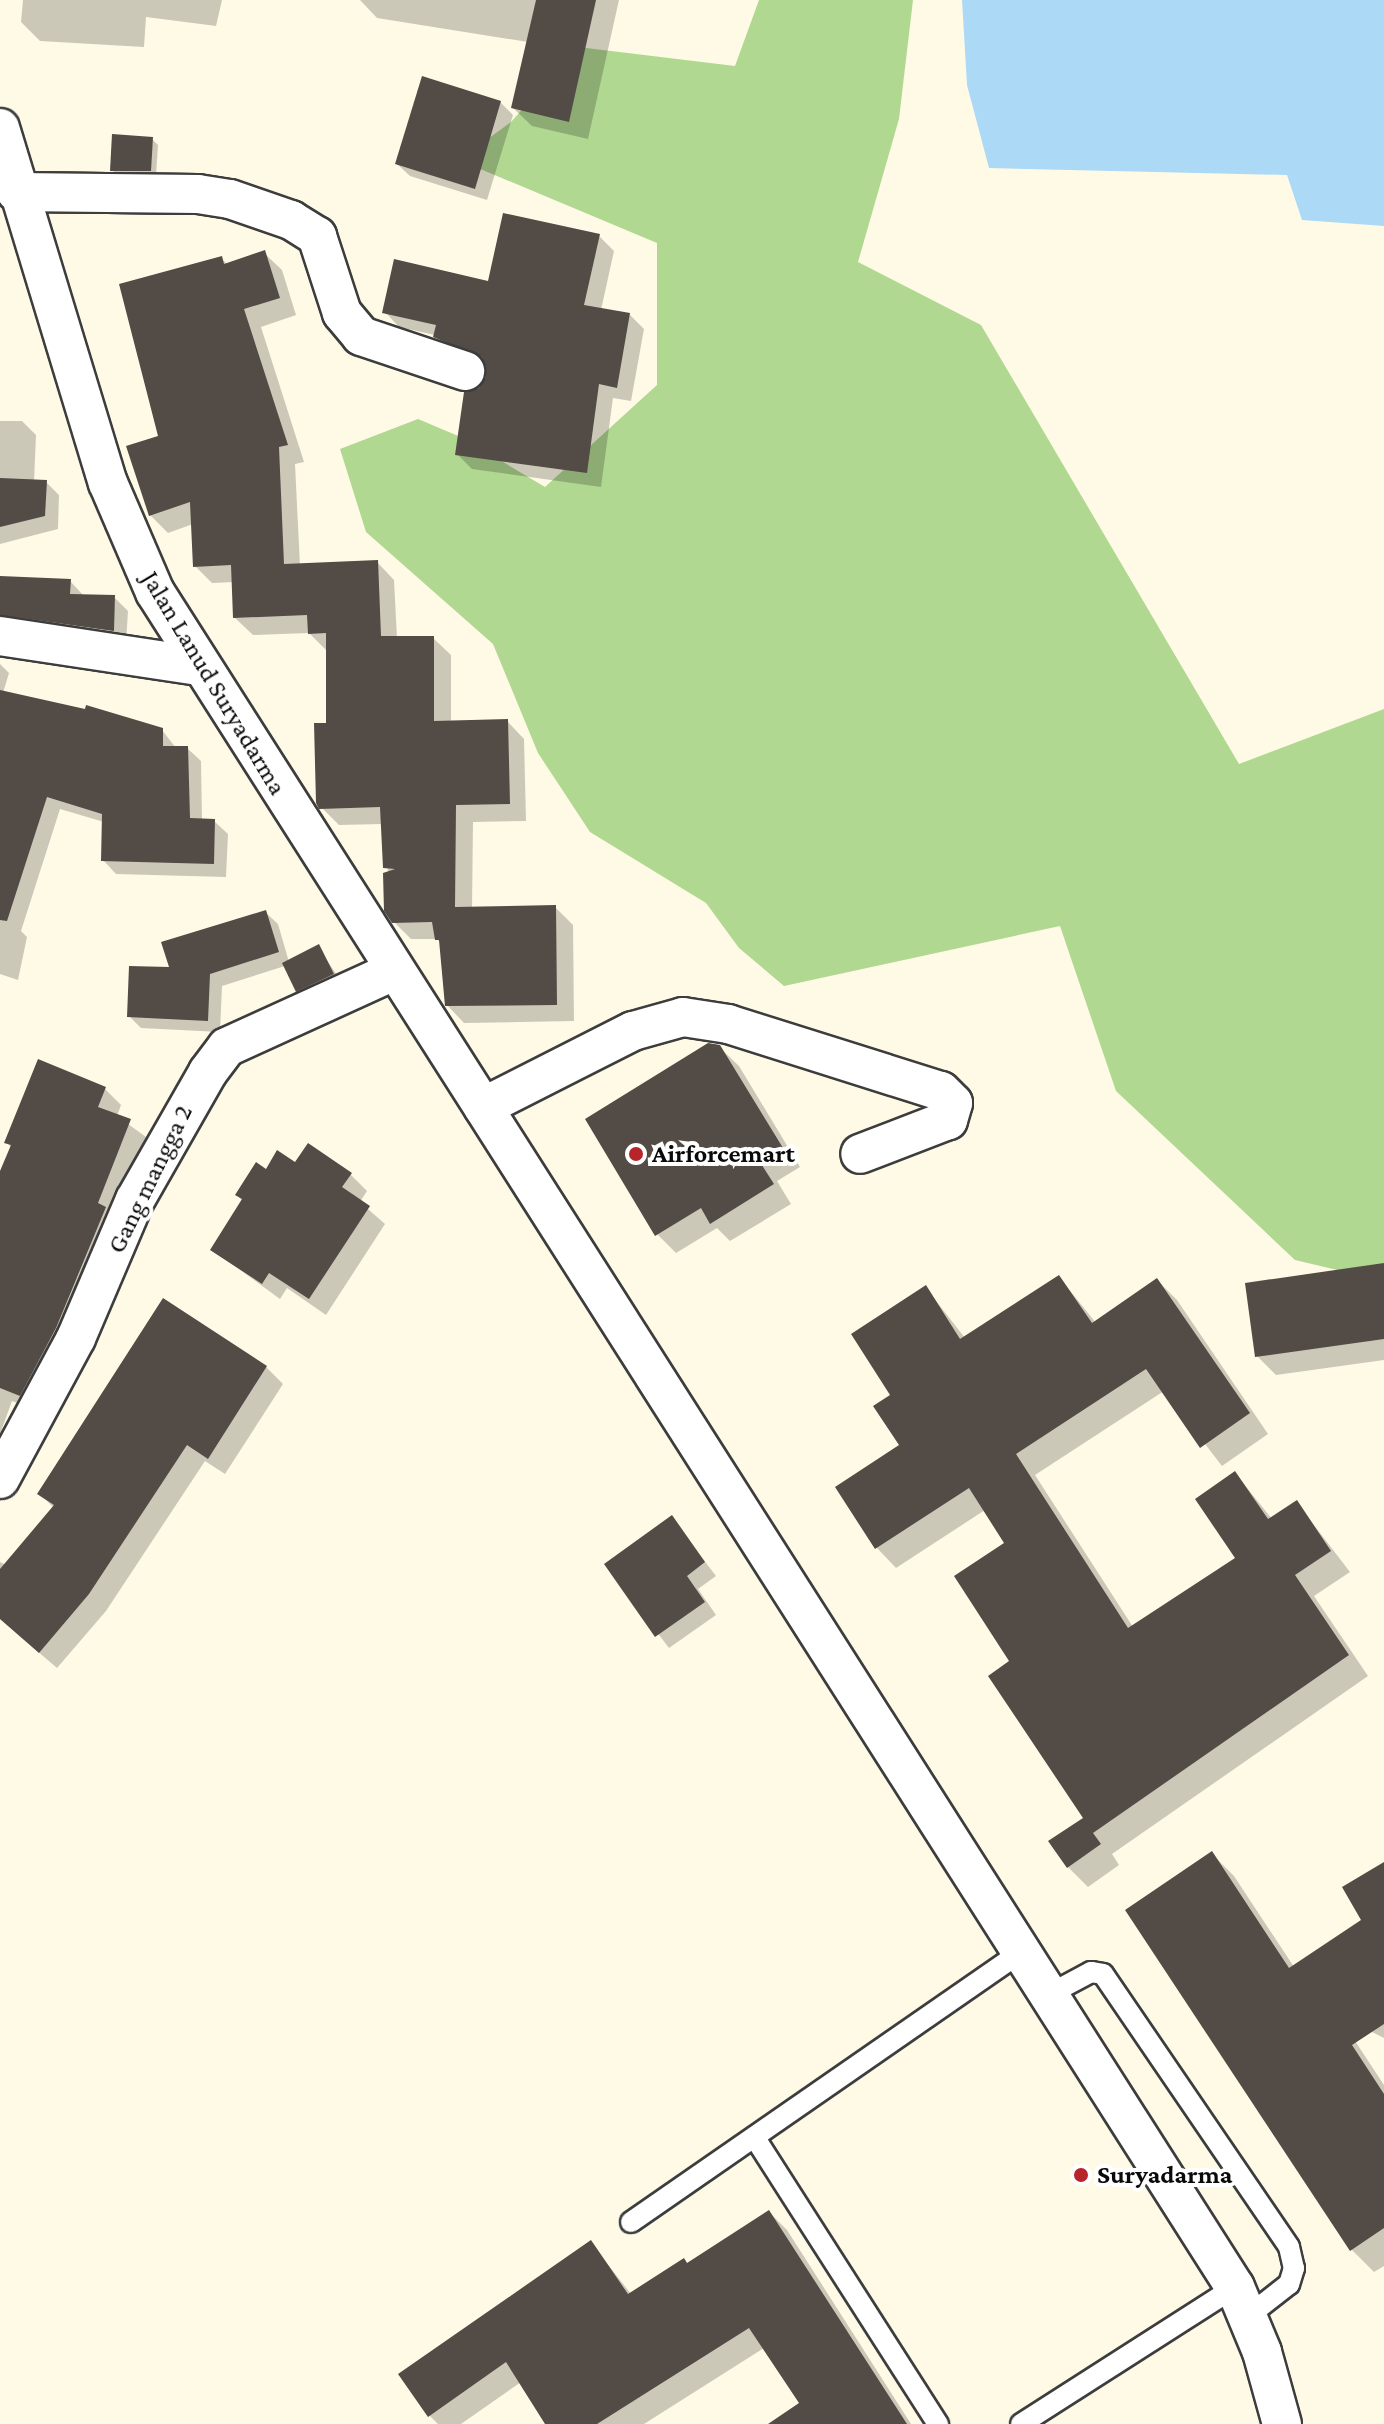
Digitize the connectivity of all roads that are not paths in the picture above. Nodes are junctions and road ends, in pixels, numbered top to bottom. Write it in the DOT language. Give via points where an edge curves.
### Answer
graph roads {
  1 [pos="0,128"];
  2 [pos="16,192"];
  3 [pos="465,371"];
  4 [pos="0,636"];
  5 [pos="198,666"];
  6 [pos="394,971"];
  7 [pos="483,1107"];
  8 [pos="860,1154"];
  9 [pos="0,1479"];
  10 [pos="1021,1952"];
  11 [pos="1048,1995"];
  12 [pos="755,2138"];
  13 [pos="631,2222"];
  14 [pos="1241,2301"];
  15 [pos="938,2424"];
  16 [pos="1021,2424"];
  17 [pos="1282,2424"];
  1 -- 2 [label="street, Jalan Lanud Suryadarma"];
  2 -- 3 [label="street" via="198,194 291,220 317,236 342,313 361,336"];
  2 -- 5 [label="street, Jalan Lanud Suryadarma" via="108,483 155,592"];
  4 -- 5 [label="street"];
  5 -- 6 [label="street, Jalan Lanud Suryadarma"];
  6 -- 7 [label="street, Jalan Lanud Suryadarma"];
  6 -- 9 [label="street, Gang mangga 2" via="227,1047 178,1118 135,1200 76,1338"];
  7 -- 8 [label="street" via="633,1031 683,1017 728,1024 941,1091 953,1103 948,1120"];
  7 -- 10 [label="street, Jalan Lanud Suryadarma"];
  10 -- 11 [label="street, Jalan Lanud Suryadarma"];
  10 -- 12 [label="lane"];
  11 -- 14 [label="street, Jalan Lanud Suryadarma"];
  11 -- 14 [label="lane" via="1091,1972 1103,1974 1289,2247 1294,2268 1289,2284"];
  12 -- 13 [label="lane"];
  12 -- 15 [label="lane"];
  14 -- 16 [label="lane"];
  14 -- 17 [label="street, Jalan Lanud Suryadarma"];
}
